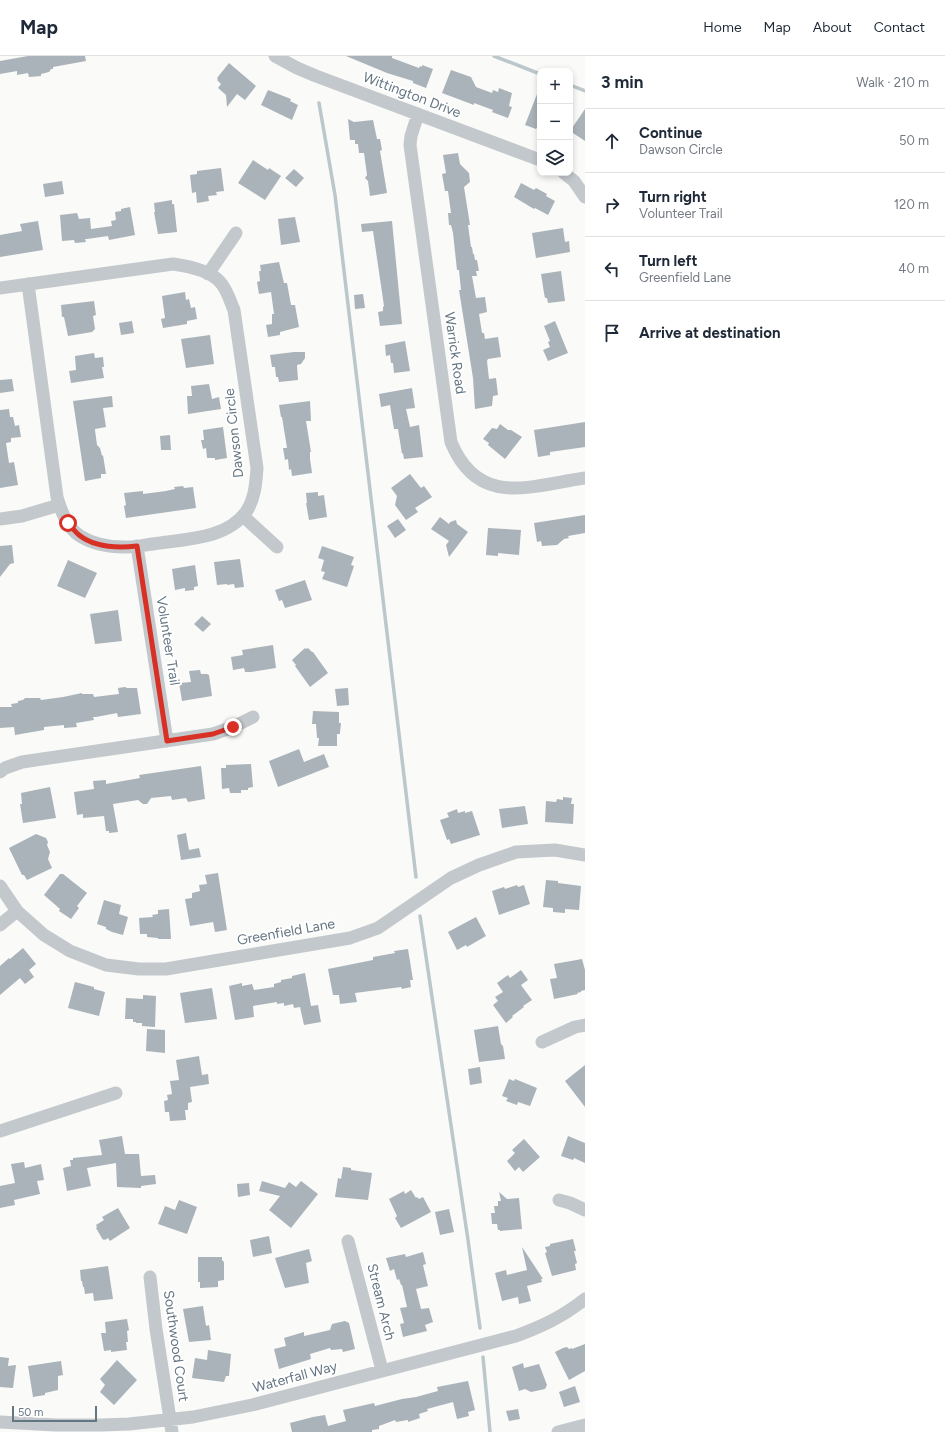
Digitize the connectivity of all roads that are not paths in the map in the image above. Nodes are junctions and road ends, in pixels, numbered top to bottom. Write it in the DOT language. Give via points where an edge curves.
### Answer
graph roads {
  1 [pos="275,56"];
  2 [pos="418,114"];
  3 [pos="537,159"];
  4 [pos="568,176"];
  5 [pos="585,197"];
  6 [pos="236,233"];
  7 [pos="208,274"];
  8 [pos="28,284"];
  9 [pos="0,288"];
  10 [pos="585,478"];
  11 [pos="59,505"];
  12 [pos="243,516"];
  13 [pos="0,518"];
  14 [pos="137,546"];
  15 [pos="278,547"];
  16 [pos="253,717"];
  17 [pos="167,741"];
  18 [pos="0,772"];
  19 [pos="585,855"];
  20 [pos="0,886"];
  21 [pos="17,911"];
  22 [pos="0,925"];
  23 [pos="585,1026"];
  24 [pos="542,1042"];
  25 [pos="116,1093"];
  26 [pos="0,1131"];
  27 [pos="559,1200"];
  28 [pos="585,1210"];
  29 [pos="348,1241"];
  30 [pos="150,1277"];
  31 [pos="585,1299"];
  32 [pos="382,1370"];
  33 [pos="0,1422"];
  34 [pos="171,1426"];
  35 [pos="584,1427"];
  36 [pos="558,1432"];
  1 -- 2 [label="street, Wittington Drive" via="316,76"];
  2 -- 3 [label="street, Wittington Drive"];
  2 -- 10 [label="street, Warrick Road" via="410,145 451,442 457,456 472,474 496,487 515,489"];
  4 -- 5 [label="street"];
  6 -- 7 [label="street"];
  7 -- 8 [label="street, Dawson Circle" via="191,267 173,264"];
  7 -- 12 [label="street, Dawson Circle" via="220,281 234,310 257,468 255,492"];
  8 -- 9 [label="street, Dawson Circle"];
  8 -- 11 [label="street, Dawson Circle"];
  11 -- 13 [label="street" via="22,516"];
  11 -- 14 [label="street, Dawson Circle" via="68,523 79,535 110,546"];
  12 -- 14 [label="street, Dawson Circle" via="204,537"];
  12 -- 15 [label="street"];
  14 -- 17 [label="street, Volunteer Trail"];
  16 -- 17 [label="street" via="213,734"];
  17 -- 18 [label="street" via="22,762"];
  19 -- 21 [label="street, Greenfield Lane" via="555,850 516,852 451,878 378,928 350,938 166,969 106,965 70,951 44,935"];
  20 -- 21 [label="street, Greenfield Lane"];
  21 -- 22 [label="street"];
  23 -- 24 [label="street" via="575,1027"];
  25 -- 26 [label="street"];
  27 -- 28 [label="street"];
  29 -- 32 [label="street, Stream Arch"];
  30 -- 34 [label="street, Southwood Court"];
  31 -- 32 [label="street, Waterfall Way" via="545,1325 516,1336"];
  32 -- 34 [label="street, Waterfall Way" via="252,1405 193,1417"];
  33 -- 34 [label="street, Waterfall Way"];
  35 -- 36 [label="street"];
}
